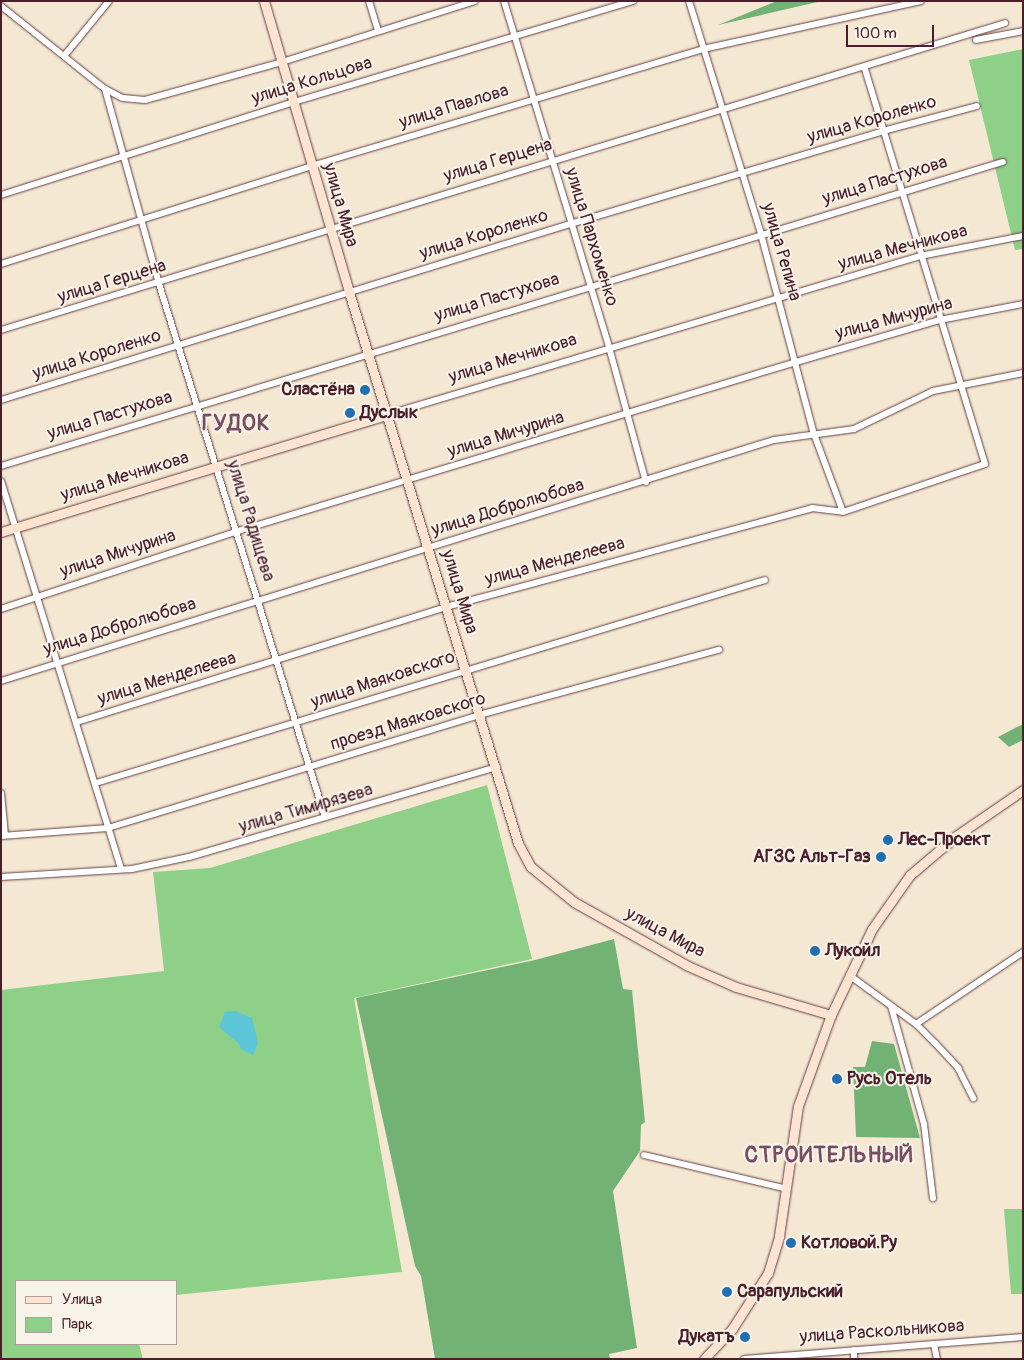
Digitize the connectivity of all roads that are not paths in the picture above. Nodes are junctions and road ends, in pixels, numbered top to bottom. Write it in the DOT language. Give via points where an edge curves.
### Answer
graph roads {
  1 [pos="109,1"];
  2 [pos="264,1"];
  3 [pos="368,1"];
  4 [pos="475,1"];
  5 [pos="504,1"];
  6 [pos="633,1"];
  7 [pos="689,1"];
  8 [pos="921,1"];
  9 [pos="1,6"];
  10 [pos="1005,24"];
  11 [pos="378,31"];
  12 [pos="1023,31"];
  13 [pos="513,36"];
  14 [pos="976,40"];
  15 [pos="703,49"];
  16 [pos="64,56"];
  17 [pos="282,62"];
  18 [pos="865,68"];
  19 [pos="105,89"];
  20 [pos="532,99"];
  21 [pos="294,102"];
  22 [pos="977,106"];
  23 [pos="724,111"];
  24 [pos="883,130"];
  25 [pos="122,155"];
  26 [pos="552,160"];
  27 [pos="1003,162"];
  28 [pos="312,166"];
  29 [pos="743,174"];
  30 [pos="902,192"];
  31 [pos="1,195"];
  32 [pos="140,220"];
  33 [pos="570,224"];
  34 [pos="330,228"];
  35 [pos="761,234"];
  36 [pos="1023,236"];
  37 [pos="920,256"];
  38 [pos="1,264"];
  39 [pos="158,284"];
  40 [pos="590,286"];
  41 [pos="349,292"];
  42 [pos="779,300"];
  43 [pos="1023,304"];
  44 [pos="940,320"];
  45 [pos="1,330"];
  46 [pos="177,345"];
  47 [pos="609,347"];
  48 [pos="368,352"];
  49 [pos="796,362"];
  50 [pos="1023,373"];
  51 [pos="961,384"];
  52 [pos="1,400"];
  53 [pos="198,404"];
  54 [pos="627,414"];
  55 [pos="386,416"];
  56 [pos="814,434"];
  57 [pos="1,466"];
  58 [pos="218,466"];
  59 [pos="407,481"];
  60 [pos="646,482"];
  61 [pos="2,485"];
  62 [pos="843,512"];
  63 [pos="16,527"];
  64 [pos="1,532"];
  65 [pos="238,532"];
  66 [pos="428,548"];
  67 [pos="766,580"];
  68 [pos="38,596"];
  69 [pos="258,599"];
  70 [pos="446,607"];
  71 [pos="1,609"];
  72 [pos="719,650"];
  73 [pos="277,660"];
  74 [pos="58,662"];
  75 [pos="466,669"];
  76 [pos="1,681"];
  77 [pos="479,715"];
  78 [pos="77,722"];
  79 [pos="297,722"];
  80 [pos="497,767"];
  81 [pos="310,768"];
  82 [pos="96,783"];
  83 [pos="1023,790"];
  84 [pos="1,793"];
  85 [pos="325,817"];
  86 [pos="108,828"];
  87 [pos="3,836"];
  88 [pos="121,868"];
  89 [pos="1,877"];
  90 [pos="1023,952"];
  91 [pos="849,975"];
  92 [pos="891,1006"];
  93 [pos="830,1015"];
  94 [pos="916,1024"];
  95 [pos="973,1098"];
  96 [pos="644,1154"];
  97 [pos="784,1188"];
  98 [pos="933,1198"];
  99 [pos="1023,1337"];
  100 [pos="934,1344"];
  101 [pos="854,1350"];
  102 [pos="704,1359"];
  103 [pos="744,1359"];
  104 [pos="854,1359"];
  105 [pos="937,1359"];
  1 -- 16 [label="street"];
  2 -- 17 [label="main road, улица Мира"];
  3 -- 11 [label="street"];
  4 -- 11 [label="street"];
  5 -- 13 [label="street, улица Пархоменко"];
  6 -- 13 [label="street, улица Кольцова"];
  7 -- 15 [label="street, улица Репина"];
  8 -- 15 [label="street, улица Павлова"];
  9 -- 16 [label="street"];
  10 -- 18 [label="street, улица Герцена"];
  11 -- 17 [label="street"];
  12 -- 14 [label="street"];
  13 -- 20 [label="street, улица Пархоменко"];
  13 -- 21 [label="street, улица Кольцова"];
  15 -- 20 [label="street, улица Павлова"];
  15 -- 23 [label="street, улица Репина"];
  16 -- 19 [label="street"];
  17 -- 19 [label="street" via="145,100 123,98"];
  17 -- 21 [label="main road, улица Мира"];
  18 -- 23 [label="street, улица Герцена"];
  18 -- 24 [label="street"];
  19 -- 25 [label="street, улица Радищева"];
  20 -- 26 [label="street, улица Пархоменко"];
  20 -- 28 [label="street, улица Павлова"];
  21 -- 25 [label="street, улица Кольцова"];
  21 -- 28 [label="main road, улица Мира"];
  22 -- 24 [label="street, улица Короленко"];
  23 -- 26 [label="street, улица Герцена"];
  23 -- 29 [label="street, улица Репина"];
  24 -- 29 [label="street, улица Короленко"];
  24 -- 30 [label="street"];
  25 -- 31 [label="street, улица Кольцова"];
  25 -- 32 [label="street, улица Радищева"];
  26 -- 33 [label="street, улица Пархоменко"];
  26 -- 34 [label="street, улица Герцена"];
  27 -- 30 [label="street, улица Пастухова"];
  28 -- 32 [label="street, улица Павлова"];
  28 -- 34 [label="main road, улица Мира"];
  29 -- 33 [label="street, улица Короленко"];
  29 -- 35 [label="street, улица Репина"];
  30 -- 35 [label="street, улица Пастухова"];
  30 -- 37 [label="street"];
  32 -- 38 [label="street, улица Павлова"];
  32 -- 39 [label="street, улица Радищева"];
  33 -- 40 [label="street, улица Пархоменко"];
  33 -- 41 [label="street, улица Короленко"];
  34 -- 39 [label="street, улица Герцена"];
  34 -- 41 [label="main road, улица Мира"];
  35 -- 40 [label="street, улица Пастухова"];
  35 -- 42 [label="street, улица Репина"];
  36 -- 37 [label="street, улица Мечникова"];
  37 -- 42 [label="street, улица Мечникова"];
  37 -- 44 [label="street"];
  39 -- 45 [label="street, улица Герцена"];
  39 -- 46 [label="street, улица Радищева"];
  40 -- 47 [label="street, улица Пархоменко"];
  40 -- 48 [label="street, улица Пастухова"];
  41 -- 46 [label="street, улица Короленко"];
  41 -- 48 [label="main road, улица Мира"];
  42 -- 47 [label="street, улица Мечникова"];
  42 -- 49 [label="street, улица Репина"];
  43 -- 44 [label="street, улица Мичурина"];
  44 -- 49 [label="street, улица Мичурина"];
  44 -- 51 [label="street"];
  46 -- 52 [label="street, улица Короленко"];
  46 -- 53 [label="street, улица Радищева"];
  47 -- 54 [label="street, улица Пархоменко"];
  47 -- 55 [label="street, улица Мечникова"];
  48 -- 53 [label="street, улица Пастухова"];
  48 -- 55 [label="main road, улица Мира"];
  49 -- 54 [label="street, улица Мичурина"];
  49 -- 56 [label="street, улица Репина"];
  50 -- 51 [label="street, улица Добролюбова"];
  51 -- 56 [label="street, улица Добролюбова" via="933,391 854,430"];
  51 -- 62 [label="street, улица Менделеева" via="985,464"];
  53 -- 57 [label="street, улица Пастухова"];
  53 -- 58 [label="street, улица Радищева"];
  54 -- 59 [label="street, улица Мичурина"];
  54 -- 60 [label="street, улица Пархоменко"];
  55 -- 58 [label="main road, улица Мечникова"];
  55 -- 59 [label="main road, улица Мира"];
  56 -- 60 [label="street, улица Добролюбова" via="774,440"];
  56 -- 62 [label="street, улица Репина"];
  58 -- 63 [label="main road, улица Мечникова"];
  58 -- 65 [label="street, улица Радищева"];
  59 -- 65 [label="street, улица Мичурина"];
  59 -- 66 [label="main road, улица Мира"];
  60 -- 66 [label="street, улица Добролюбова"];
  61 -- 63 [label="street"];
  62 -- 70 [label="street, улица Менделеева" via="812,508"];
  63 -- 64 [label="main road, улица Мечникова"];
  63 -- 68 [label="street"];
  65 -- 68 [label="street, улица Мичурина"];
  65 -- 69 [label="street, улица Радищева"];
  66 -- 69 [label="street, улица Добролюбова"];
  66 -- 70 [label="main road, улица Мира"];
  67 -- 75 [label="street, улица Маяковского"];
  68 -- 71 [label="street, улица Мичурина"];
  68 -- 74 [label="street"];
  69 -- 73 [label="street, улица Радищева"];
  69 -- 74 [label="street, улица Добролюбова"];
  70 -- 73 [label="street, улица Менделеева"];
  70 -- 75 [label="main road, улица Мира"];
  72 -- 77 [label="street, проезд Маяковского"];
  73 -- 78 [label="street, улица Менделеева"];
  73 -- 79 [label="street, улица Радищева"];
  74 -- 76 [label="street, улица Добролюбова"];
  74 -- 78 [label="street"];
  75 -- 77 [label="main road, улица Мира"];
  75 -- 79 [label="street, улица Маяковского"];
  77 -- 80 [label="main road, улица Мира"];
  77 -- 81 [label="street, проезд Маяковского"];
  78 -- 82 [label="street"];
  79 -- 81 [label="street, улица Радищева"];
  79 -- 82 [label="street, улица Маяковского"];
  80 -- 85 [label="street, улица Тимирязева"];
  80 -- 93 [label="main road, улица Мира" via="518,843 531,867 549,884 574,902 688,966 736,986"];
  81 -- 85 [label="street, улица Радищева"];
  81 -- 86 [label="street, проезд Маяковского"];
  82 -- 86 [label="street"];
  83 -- 91 [label="main road" via="956,836 910,875 872,929"];
  84 -- 87 [label="street"];
  85 -- 88 [label="street, улица Тимирязева" via="189,857 132,870"];
  86 -- 87 [label="street"];
  86 -- 88 [label="street"];
  88 -- 89 [label="street, улица Тимирязева"];
  90 -- 94 [label="street"];
  91 -- 92 [label="street"];
  91 -- 93 [label="main road"];
  92 -- 94 [label="street"];
  92 -- 98 [label="street" via="924,1124"];
  93 -- 97 [label="main road" via="798,1106"];
  94 -- 95 [label="street" via="958,1068"];
  96 -- 97 [label="street"];
  97 -- 102 [label="main road" via="779,1236 768,1273 730,1332"];
  99 -- 100 [label="street, улица Раскольникова"];
  100 -- 101 [label="street, улица Раскольникова"];
  100 -- 105 [label="street"];
  101 -- 103 [label="street, улица Раскольникова"];
  101 -- 104 [label="street"];
}
